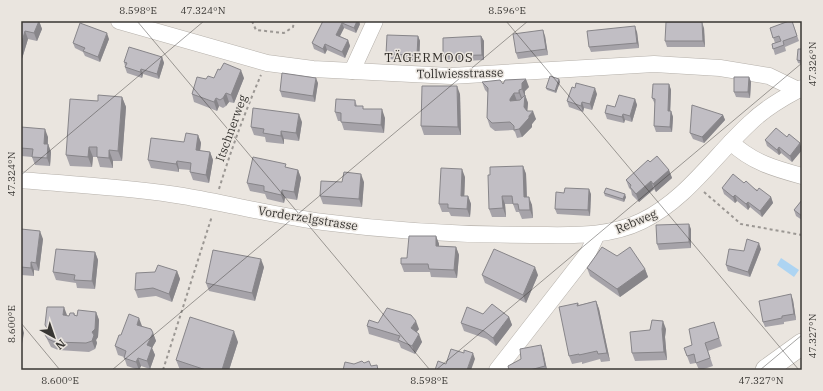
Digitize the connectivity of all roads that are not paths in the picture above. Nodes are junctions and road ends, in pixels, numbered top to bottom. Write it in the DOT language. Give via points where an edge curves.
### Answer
graph roads {
  1 [pos="119,21"];
  2 [pos="375,21"];
  3 [pos="352,70"];
  4 [pos="800,89"];
  5 [pos="731,142"];
  6 [pos="802,176"];
  7 [pos="21,180"];
  8 [pos="597,234"];
  9 [pos="802,344"];
  10 [pos="497,370"];
  11 [pos="766,370"];
  1 -- 3 [label="street, Tollwiesstrasse" via="267,63 313,69"];
  2 -- 3 [label="street"];
  3 -- 4 [label="street, Tollwiesstrasse" via="451,76 654,64 720,68 769,76"];
  4 -- 5 [label="street, Rebweg" via="756,117"];
  5 -- 6 [label="street" via="752,158 775,169"];
  5 -- 8 [label="street, Rebweg" via="680,196 663,209 625,228"];
  7 -- 8 [label="street, Vorderzelgstrasse" via="181,196 320,222 379,229 491,235"];
  8 -- 10 [label="street" via="588,253"];
  9 -- 11 [label="main road"];
}
